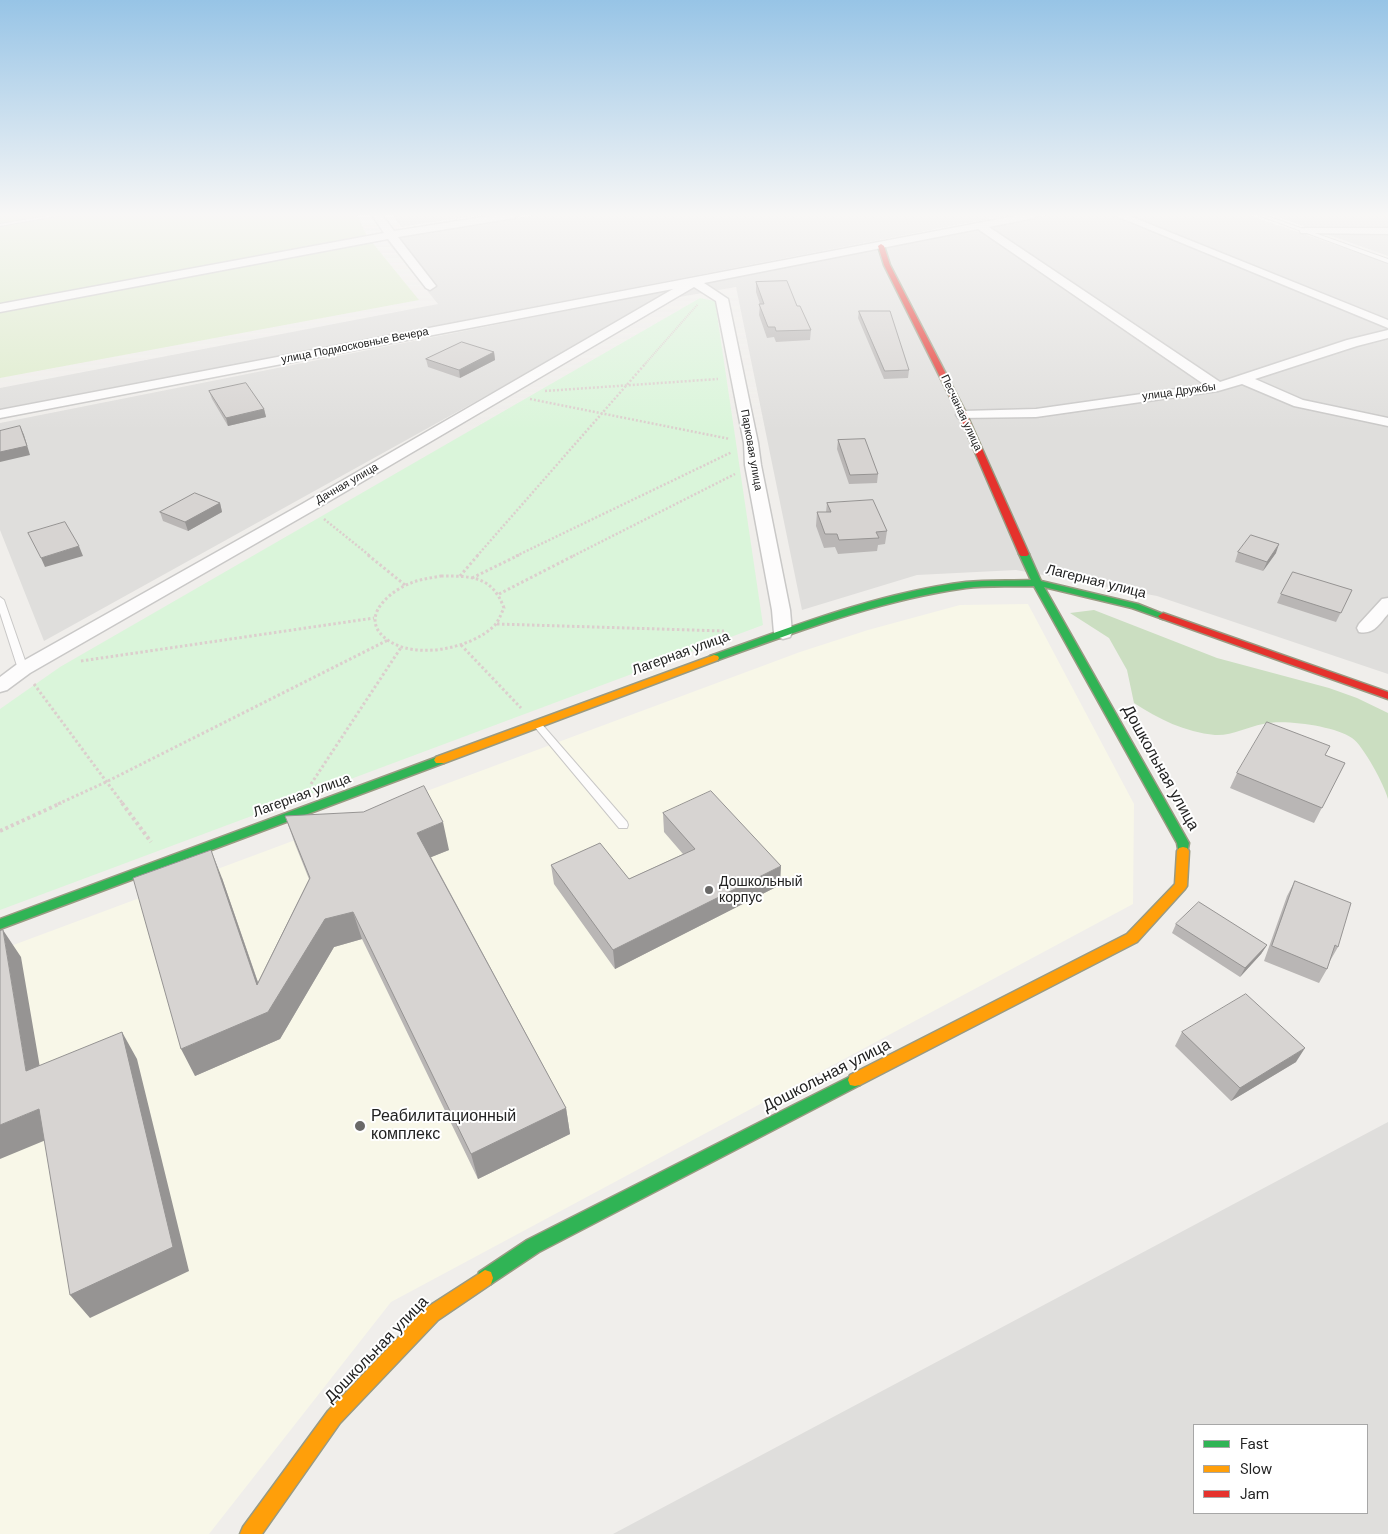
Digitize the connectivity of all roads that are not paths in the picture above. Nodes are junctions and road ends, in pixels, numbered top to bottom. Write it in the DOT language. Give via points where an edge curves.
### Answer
graph roads {
  1 [pos="114,287"];
  2 [pos="670,287"];
  3 [pos="686,287"];
  4 [pos="702,287"];
  5 [pos="899,287"];
  6 [pos="1070,287"];
  7 [pos="1296,287"];
  8 [pos="0,308"];
  9 [pos="1388,324"];
  10 [pos="1388,334"];
  11 [pos="1243,379"];
  12 [pos="1218,387"];
  13 [pos="0,414"];
  14 [pos="963,415"];
  15 [pos="1388,422"];
  16 [pos="1037,582"];
  17 [pos="0,600"];
  18 [pos="1388,603"];
  19 [pos="1366,628"];
  20 [pos="783,633"];
  21 [pos="23,669"];
  22 [pos="0,686"];
  23 [pos="1388,696"];
  24 [pos="537,724"];
  25 [pos="623,825"];
  26 [pos="0,924"];
  27 [pos="250,1534"];
  1 -- 8 [label="street"];
  2 -- 13 [label="street, улица Подмосковные Вечера"];
  3 -- 21 [label="street, Дачная улица"];
  4 -- 20 [label="street, Парковая улица" via="722,299 751,443"];
  5 -- 14 [label="street, Песчаная улица"];
  6 -- 12 [label="street"];
  7 -- 9 [label="street"];
  10 -- 11 [label="street, улица Дружбы"];
  11 -- 12 [label="street, улица Дружбы"];
  11 -- 15 [label="street" via="1299,403"];
  12 -- 14 [label="street, улица Дружбы" via="1036,413"];
  14 -- 16 [label="street, Песчаная улица"];
  16 -- 20 [label="street, Лагерная улица" via="967,585 879,602"];
  16 -- 23 [label="street, Лагерная улица" via="1136,606"];
  16 -- 27 [label="street, Дошкольная улица" via="1183,843 1181,886 1132,938 533,1246 432,1314 334,1417"];
  17 -- 21 [label="lane"];
  18 -- 19 [label="street"];
  20 -- 24 [label="street, Лагерная улица"];
  21 -- 22 [label="street, Дачная улица"];
  24 -- 25 [label="lane"];
  24 -- 26 [label="street, Лагерная улица"];
}
